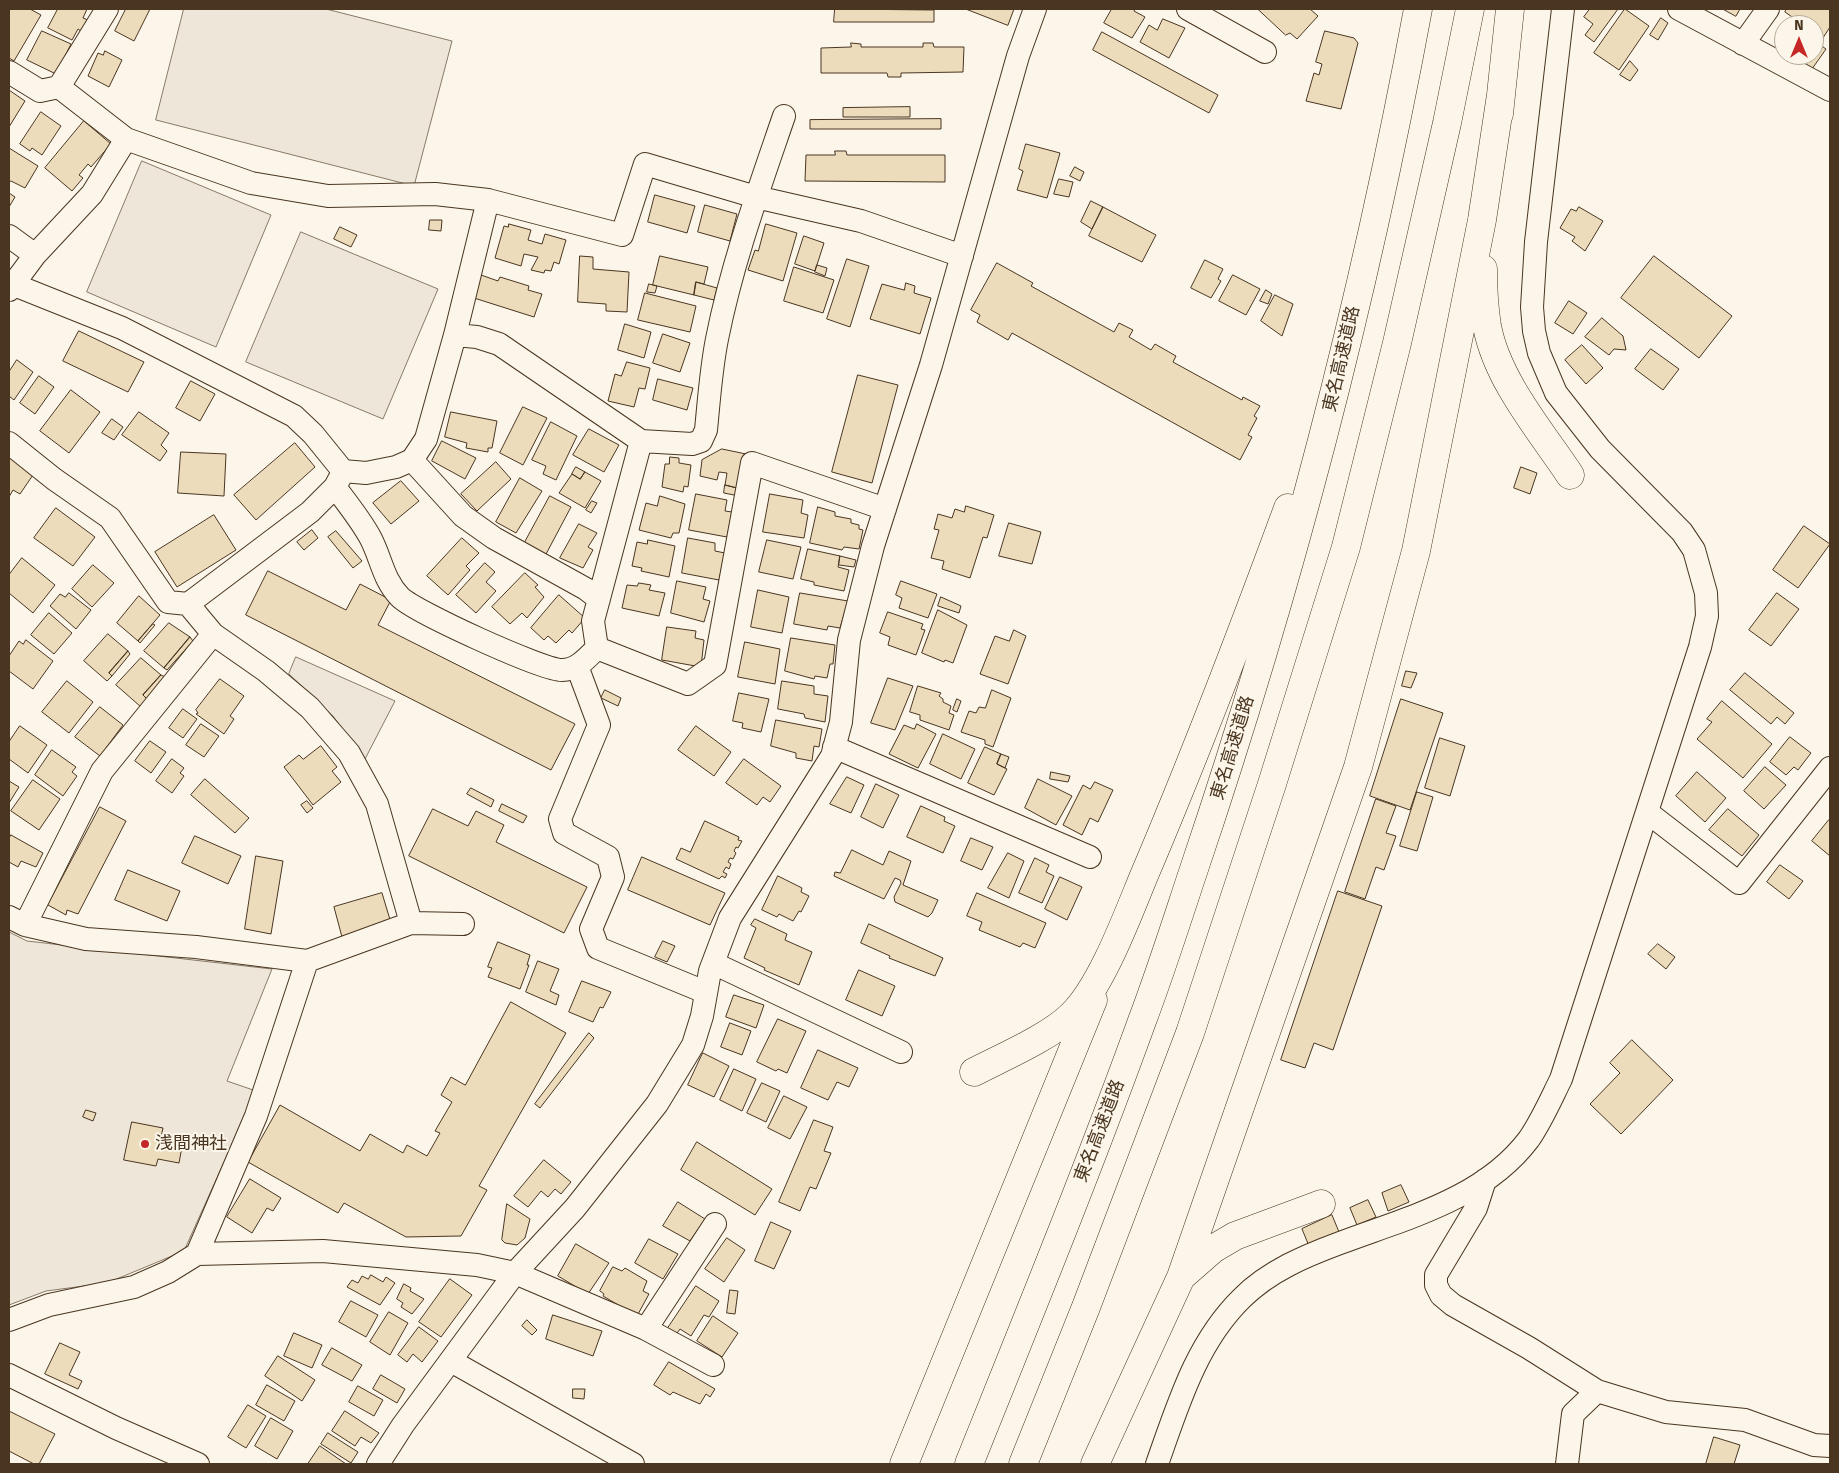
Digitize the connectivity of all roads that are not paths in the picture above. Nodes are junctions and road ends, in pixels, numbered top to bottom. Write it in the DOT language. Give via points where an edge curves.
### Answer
graph roads {
  1 [pos="107,9"];
  2 [pos="1035,9"];
  3 [pos="1188,9"];
  4 [pos="1418,9"];
  5 [pos="1470,9"];
  6 [pos="1510,9"];
  7 [pos="1563,9"];
  8 [pos="1679,9"];
  9 [pos="1768,9"];
  10 [pos="1743,44"];
  11 [pos="1265,52"];
  12 [pos="9,72"];
  13 [pos="59,87"];
  14 [pos="1830,90"];
  15 [pos="1501,96"];
  16 [pos="784,116"];
  17 [pos="126,139"];
  18 [pos="756,197"];
  19 [pos="488,200"];
  20 [pos="9,236"];
  21 [pos="35,255"];
  22 [pos="962,256"];
  23 [pos="11,287"];
  24 [pos="1355,306"];
  25 [pos="455,335"];
  26 [pos="641,441"];
  27 [pos="9,443"];
  28 [pos="412,460"];
  29 [pos="1570,475"];
  30 [pos="339,479"];
  31 [pos="885,509"];
  32 [pos="599,599"];
  33 [pos="188,604"];
  34 [pos="213,634"];
  35 [pos="597,648"];
  36 [pos="577,666"];
  37 [pos="834,747"];
  38 [pos="1830,768"];
  39 [pos="1647,812"];
  40 [pos="1090,857"];
  41 [pos="17,921"];
  42 [pos="411,923"];
  43 [pos="464,924"];
  44 [pos="1122,929"];
  45 [pos="306,961"];
  46 [pos="712,963"];
  47 [pos="705,992"];
  48 [pos="901,1052"];
  49 [pos="974,1072"];
  50 [pos="1485,1180"];
  51 [pos="1321,1204"];
  52 [pos="715,1224"];
  53 [pos="197,1254"];
  54 [pos="515,1273"];
  55 [pos="1181,1277"];
  56 [pos="9,1320"];
  57 [pos="646,1329"];
  58 [pos="451,1361"];
  59 [pos="713,1366"];
  60 [pos="9,1375"];
  61 [pos="1597,1391"];
  62 [pos="1830,1446"];
  63 [pos="628,1463"];
  64 [pos="198,1464"];
  65 [pos="378,1464"];
  66 [pos="904,1464"];
  67 [pos="969,1464"];
  68 [pos="1023,1464"];
  69 [pos="1095,1464"];
  70 [pos="1157,1464"];
  71 [pos="1567,1464"];
  1 -- 13 [label="street"];
  2 -- 22 [label="street" via="1018,56"];
  3 -- 11 [label="street"];
  4 -- 24 [label="highway, 東名高速道路"];
  5 -- 68 [label="highway" via="1397,343 1343,556 1190,1034"];
  6 -- 15 [label="highway"];
  7 -- 39 [label="street" via="1536,242 1532,306 1539,353 1556,393 1600,449 1682,532 1694,550 1706,593 1707,616 1700,647"];
  8 -- 10 [label="street"];
  9 -- 10 [label="street"];
  10 -- 14 [label="street"];
  12 -- 13 [label="street" via="40,91"];
  13 -- 17 [label="street"];
  15 -- 29 [label="highway" via="1482,265 1487,327 1499,363 1518,400"];
  15 -- 55 [label="highway" via="1482,220 1416,551 1358,767"];
  16 -- 18 [label="street"];
  17 -- 19 [label="street" via="250,183 328,196 435,194"];
  17 -- 21 [label="street" via="92,194"];
  18 -- 19 [label="street" via="645,164 622,236"];
  18 -- 22 [label="street" via="861,221"];
  18 -- 26 [label="street" via="717,340 706,430 701,441 692,444"];
  19 -- 25 [label="street"];
  20 -- 21 [label="street"];
  21 -- 23 [label="street"];
  22 -- 31 [label="street"];
  23 -- 30 [label="street" via="122,328 294,416 313,434"];
  24 -- 44 [label="highway" via="1328,397 1261,582 1182,788"];
  24 -- 67 [label="highway, 東名高速道路" via="1298,535 1227,771 1143,1020"];
  25 -- 26 [label="street" via="478,337 499,344"];
  25 -- 28 [label="street" via="426,439"];
  26 -- 32 [label="street"];
  27 -- 33 [label="street" via="110,518 168,602"];
  28 -- 30 [label="street"];
  28 -- 32 [label="street" via="463,516 494,538"];
  30 -- 33 [label="street" via="310,512"];
  30 -- 36 [label="street" via="371,538 388,583 401,598 430,616 535,663 564,670"];
  31 -- 35 [label="street" via="752,463 715,665 688,684"];
  31 -- 37 [label="street" via="849,640 841,722"];
  32 -- 35 [label="street" via="593,621"];
  33 -- 34 [label="street"];
  34 -- 41 [label="street" via="102,771"];
  34 -- 42 [label="street" via="266,671 310,708 349,753 377,804"];
  35 -- 36 [label="street"];
  36 -- 47 [label="street" via="599,725 560,818 564,833 608,857 613,877 591,929 598,948"];
  37 -- 40 [label="street"];
  37 -- 46 [label="street" via="832,756 730,918"];
  38 -- 39 [label="street" via="1739,883"];
  39 -- 50 [label="street" via="1561,1079 1528,1140"];
  41 -- 45 [label="street" via="86,939"];
  42 -- 43 [label="street"];
  42 -- 45 [label="street"];
  44 -- 49 [label="highway" via="1090,994 1072,1016 1032,1042"];
  44 -- 66 [label="highway"];
  45 -- 53 [label="street" via="256,1116"];
  46 -- 47 [label="street"];
  46 -- 48 [label="street"];
  47 -- 54 [label="street" via="693,1044 657,1104 574,1208"];
  50 -- 61 [label="street" via="1476,1208 1436,1275 1441,1295"];
  50 -- 70 [label="street" via="1422,1214 1306,1255 1269,1276 1243,1296 1218,1323 1187,1381"];
  51 -- 55 [label="highway" via="1235,1236 1213,1249"];
  52 -- 57 [label="street"];
  53 -- 54 [label="street" via="323,1251 477,1265"];
  53 -- 56 [label="street" via="134,1287 50,1305"];
  54 -- 57 [label="street"];
  54 -- 58 [label="street"];
  55 -- 69 [label="highway"];
  57 -- 59 [label="street"];
  58 -- 63 [label="street"];
  58 -- 65 [label="street"];
  60 -- 64 [label="street"];
  61 -- 62 [label="street" via="1666,1412 1745,1420 1814,1446"];
  61 -- 71 [label="street" via="1573,1414"];
}
